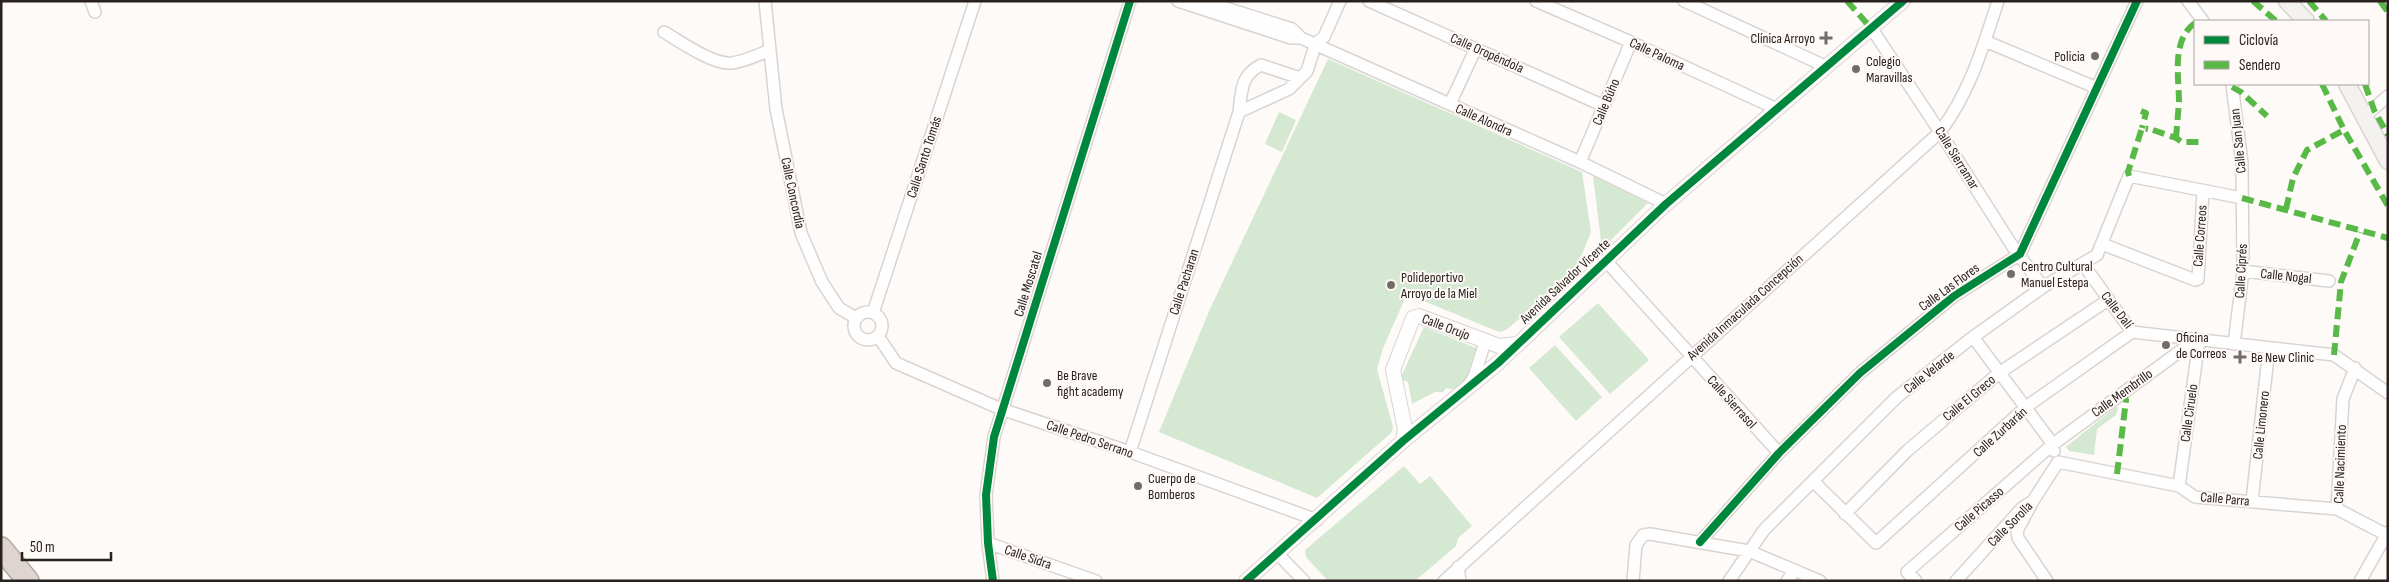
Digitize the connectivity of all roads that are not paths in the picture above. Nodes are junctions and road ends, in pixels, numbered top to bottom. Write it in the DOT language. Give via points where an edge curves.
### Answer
graph roads {
  1 [pos="765,1"];
  2 [pos="976,1"];
  3 [pos="1130,1"];
  4 [pos="1178,1"];
  5 [pos="1204,1"];
  6 [pos="1340,1"];
  7 [pos="1369,1"];
  8 [pos="1536,1"];
  9 [pos="1684,1"];
  10 [pos="1903,1"];
  11 [pos="1998,1"];
  12 [pos="2137,1"];
  13 [pos="2188,1"];
  14 [pos="2287,1"];
  15 [pos="2202,20"];
  16 [pos="2305,20"];
  17 [pos="1872,29"];
  18 [pos="664,32"];
  19 [pos="1301,38"];
  20 [pos="1985,41"];
  21 [pos="1631,42"];
  22 [pos="1316,43"];
  23 [pos="1476,48"];
  24 [pos="770,50"];
  25 [pos="1827,67"];
  26 [pos="1300,78"];
  27 [pos="2232,85"];
  28 [pos="2348,85"];
  29 [pos="2097,88"];
  30 [pos="2388,96"];
  31 [pos="1450,104"];
  32 [pos="1604,106"];
  33 [pos="1778,109"];
  34 [pos="1239,112"];
  35 [pos="2364,117"];
  36 [pos="1940,132"];
  37 [pos="2388,161"];
  38 [pos="1580,162"];
  39 [pos="2203,191"];
  40 [pos="2242,198"];
  41 [pos="1666,204"];
  42 [pos="2102,244"];
  43 [pos="2020,254"];
  44 [pos="1606,261"];
  45 [pos="2083,264"];
  46 [pos="2243,271"];
  47 [pos="2329,281"];
  48 [pos="2043,287"];
  49 [pos="2108,300"];
  50 [pos="873,313"];
  51 [pos="856,318"];
  52 [pos="2132,332"];
  53 [pos="878,336"];
  54 [pos="1973,337"];
  55 [pos="2196,340"];
  56 [pos="1485,342"];
  57 [pos="1517,344"];
  58 [pos="2234,344"];
  59 [pos="2269,348"];
  60 [pos="1690,356"];
  61 [pos="2355,368"];
  62 [pos="1999,373"];
  63 [pos="1465,389"];
  64 [pos="2388,393"];
  65 [pos="2026,408"];
  66 [pos="1001,409"];
  67 [pos="1403,441"];
  68 [pos="2052,445"];
  69 [pos="1130,452"];
  70 [pos="1779,453"];
  71 [pos="2058,462"];
  72 [pos="1813,481"];
  73 [pos="2179,486"];
  74 [pos="2252,501"];
  75 [pos="2033,502"];
  76 [pos="2337,509"];
  77 [pos="1844,514"];
  78 [pos="1316,520"];
  79 [pos="2387,533"];
  80 [pos="1700,542"];
  81 [pos="988,544"];
  82 [pos="1,548"];
  83 [pos="1749,551"];
  84 [pos="1278,554"];
  85 [pos="1458,568"];
  86 [pos="1795,570"];
  87 [pos="28,581"];
  88 [pos="993,581"];
  89 [pos="1096,581"];
  90 [pos="1246,581"];
  91 [pos="1304,581"];
  92 [pos="1444,581"];
  93 [pos="1460,581"];
  94 [pos="1632,581"];
  95 [pos="1729,581"];
  96 [pos="1787,581"];
  97 [pos="1820,581"];
  98 [pos="1916,581"];
  99 [pos="1956,581"];
  100 [pos="2047,581"];
  101 [pos="2360,581"];
  1 -- 24 [label="street, Calle Concordia"];
  2 -- 50 [label="street, Calle Santo Tomás"];
  3 -- 66 [label="street, Calle Moscatel"];
  4 -- 19 [label="street, Calle Alondra" via="1291,38"];
  5 -- 19 [label="street, Calle Alondra" via="1292,29"];
  6 -- 22 [label="street" via="1324,36"];
  7 -- 23 [label="street, Calle Oropéndola"];
  8 -- 21 [label="street, Calle Paloma"];
  9 -- 25 [label="street"];
  10 -- 17 [label="street, Avenida Salvador Vicente"];
  11 -- 20 [label="street, Avenida Inmaculada Concepción"];
  12 -- 29 [label="street"];
  13 -- 15 [label="street"];
  14 -- 16 [label="main road"];
  17 -- 25 [label="street, Avenida Salvador Vicente"];
  17 -- 36 [label="street, Calle Sierramar"];
  18 -- 24 [label="street" via="715,60 730,63"];
  19 -- 22 [label="street, Calle Alondra"];
  20 -- 29 [label="street"];
  20 -- 36 [label="street, Avenida Inmaculada Concepción" via="1968,87"];
  21 -- 32 [label="street, Calle Búho"];
  21 -- 33 [label="street, Calle Paloma"];
  22 -- 26 [label="street" via="1307,71"];
  22 -- 31 [label="street, Calle Alondra"];
  23 -- 31 [label="street"];
  23 -- 32 [label="street, Calle Oropéndola"];
  24 -- 51 [label="street, Calle Concordia" via="776,109 801,233 826,288 839,308"];
  25 -- 33 [label="street, Avenida Salvador Vicente"];
  26 -- 34 [label="street" via="1289,89"];
  26 -- 34 [label="street, Calle Pacharan" via="1261,65 1250,71 1244,80"];
  27 -- 40 [label="street, Calle San Juan" via="2242,163"];
  28 -- 35 [label="main road"];
  29 -- 43 [label="street"];
  30 -- 35 [label="street"];
  31 -- 38 [label="street, Calle Alondra"];
  32 -- 38 [label="street, Calle Búho"];
  33 -- 41 [label="street, Avenida Salvador Vicente"];
  34 -- 69 [label="street, Calle Pacharan"];
  35 -- 37 [label="main road"];
  36 -- 43 [label="street, Calle Sierramar"];
  36 -- 60 [label="street, Avenida Inmaculada Concepción"];
  38 -- 41 [label="street, Calle Alondra"];
  39 -- 40 [label="street"];
  39 -- 42 [label="street, Calle Velarde" via="2129,176"];
  39 -- 42 [label="street, Calle Correos" via="2198,279"];
  40 -- 46 [label="street, Calle Ciprés"];
  41 -- 44 [label="street, Avenida Salvador Vicente"];
  42 -- 45 [label="street, Calle Velarde" via="2096,255"];
  43 -- 48 [label="street, Calle Sierramar"];
  43 -- 70 [label="street, Calle Las Flores" via="1954,296 1860,373"];
  44 -- 57 [label="street, Avenida Salvador Vicente"];
  44 -- 60 [label="street, Calle Sierrasol"];
  45 -- 48 [label="street, Calle Velarde"];
  45 -- 49 [label="street, Calle Dalí"];
  46 -- 47 [label="street, Calle Nogal"];
  46 -- 58 [label="street, Calle Ciprés"];
  48 -- 54 [label="street, Calle Velarde"];
  49 -- 52 [label="street, Calle Dalí"];
  49 -- 62 [label="street, Calle El Greco"];
  50 -- 51 [label="street" via="864,313"];
  50 -- 53 [label="street" via="882,323"];
  51 -- 53 [label="street" via="857,336 870,340"];
  52 -- 55 [label="street, Calle Dalí"];
  52 -- 65 [label="street, Calle Zurbarán"];
  53 -- 66 [label="street, Calle Pedro Serrano" via="896,363"];
  54 -- 62 [label="street"];
  54 -- 72 [label="street, Calle Velarde" via="1897,397"];
  55 -- 58 [label="street, Calle Dalí"];
  55 -- 68 [label="street, Calle Membrillo"];
  55 -- 73 [label="street, Calle Ciruelo"];
  56 -- 57 [label="street, Calle Orujo" via="1503,347"];
  56 -- 63 [label="street" via="1474,376"];
  56 -- 67 [label="street, Calle Orujo" via="1419,316 1413,318 1393,370 1405,429"];
  57 -- 63 [label="street, Avenida Salvador Vicente"];
  58 -- 59 [label="street, Calle Dalí"];
  59 -- 61 [label="street, Calle Dalí" via="2334,356"];
  59 -- 74 [label="street, Calle Limonero"];
  60 -- 70 [label="street, Calle Sierrasol"];
  60 -- 85 [label="street, Avenida Inmaculada Concepción"];
  61 -- 64 [label="street, Calle Dalí"];
  61 -- 76 [label="street, Calle Nacimiento" via="2343,400"];
  62 -- 65 [label="street"];
  62 -- 77 [label="street, Calle El Greco" via="1907,451"];
  63 -- 67 [label="street, Avenida Salvador Vicente"];
  65 -- 68 [label="street"];
  65 -- 77 [label="street, Calle Zurbarán" via="1876,543"];
  66 -- 69 [label="street, Calle Pedro Serrano"];
  66 -- 81 [label="street, Calle Moscatel" via="986,495"];
  67 -- 78 [label="street, Avenida Salvador Vicente"];
  68 -- 71 [label="street"];
  68 -- 98 [label="street, Calle Picasso" via="1907,572"];
  69 -- 78 [label="street, Calle Pedro Serrano"];
  70 -- 80 [label="street, Calle Las Flores"];
  71 -- 73 [label="street, Calle Parra"];
  71 -- 75 [label="street, Calle Sorolla"];
  72 -- 77 [label="street"];
  72 -- 83 [label="street, Calle Velarde" via="1764,530"];
  73 -- 74 [label="street, Calle Parra" via="2195,497"];
  74 -- 76 [label="street, Calle Parra"];
  75 -- 99 [label="street, Calle Sorolla" via="2022,508"];
  75 -- 100 [label="street" via="2016,530"];
  76 -- 79 [label="street, Calle Nacimiento"];
  78 -- 84 [label="street, Avenida Salvador Vicente"];
  79 -- 101 [label="street"];
  80 -- 83 [label="street"];
  80 -- 94 [label="street" via="1643,535 1638,540"];
  81 -- 88 [label="street, Calle Moscatel"];
  81 -- 89 [label="street, Calle Sidra"];
  82 -- 87 [label="highway"];
  83 -- 86 [label="street"];
  83 -- 95 [label="street, Calle Velarde"];
  84 -- 90 [label="street, Avenida Salvador Vicente"];
  84 -- 91 [label="street"];
  85 -- 92 [label="street, Avenida Inmaculada Concepción"];
  85 -- 93 [label="street"];
  86 -- 96 [label="street"];
  86 -- 97 [label="street"];
}
